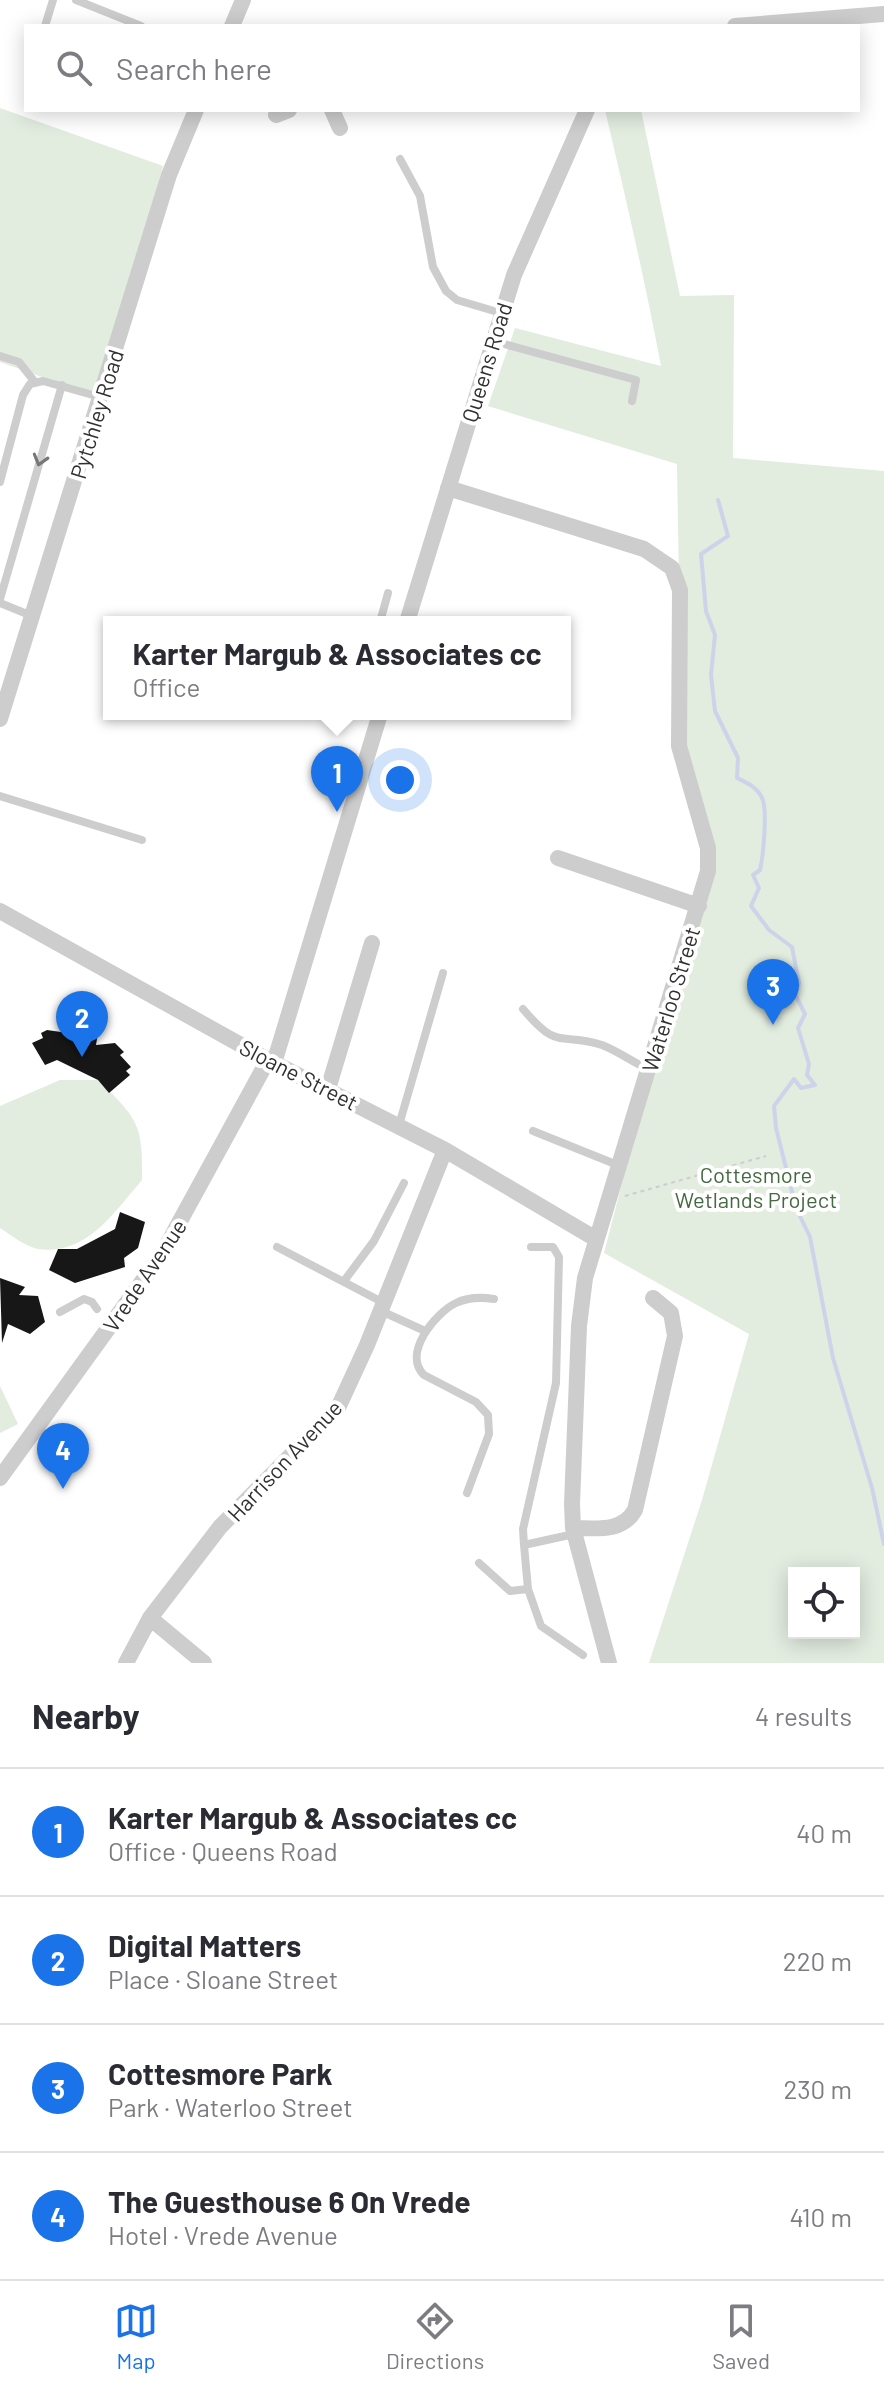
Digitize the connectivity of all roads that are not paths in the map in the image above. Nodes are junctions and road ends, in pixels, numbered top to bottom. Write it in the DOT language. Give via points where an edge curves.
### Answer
graph roads {
  1 [pos="53,0"];
  2 [pos="76,0"];
  3 [pos="243,0"];
  4 [pos="884,14"];
  5 [pos="46,24"];
  6 [pos="136,24"];
  7 [pos="233,24"];
  8 [pos="760,24"];
  9 [pos="195,112"];
  10 [pos="333,112"];
  11 [pos="586,112"];
  12 [pos="340,128"];
  13 [pos="400,159"];
  14 [pos="501,313"];
  15 [pos="492,341"];
  16 [pos="0,356"];
  17 [pos="34,381"];
  18 [pos="62,385"];
  19 [pos="101,398"];
  20 [pos="632,401"];
  21 [pos="2,471"];
  22 [pos="0,482"];
  23 [pos="448,488"];
  24 [pos="388,593"];
  25 [pos="0,601"];
  26 [pos="32,616"];
  27 [pos="382,616"];
  28 [pos="409,616"];
  29 [pos="0,719"];
  30 [pos="378,720"];
  31 [pos="0,796"];
  32 [pos="142,840"];
  33 [pos="558,858"];
  34 [pos="699,906"];
  35 [pos="0,911"];
  36 [pos="372,943"];
  37 [pos="443,973"];
  38 [pos="523,1009"];
  39 [pos="271,1062"];
  40 [pos="648,1069"];
  41 [pos="328,1089"];
  42 [pos="398,1126"];
  43 [pos="533,1131"];
  44 [pos="445,1150"];
  45 [pos="621,1167"];
  46 [pos="404,1183"];
  47 [pos="596,1239"];
  48 [pos="277,1247"];
  49 [pos="531,1247"];
  50 [pos="344,1281"];
  51 [pos="653,1298"];
  52 [pos="494,1299"];
  53 [pos="383,1307"];
  54 [pos="97,1309"];
  55 [pos="60,1312"];
  56 [pos="425,1331"];
  57 [pos="0,1478"];
  58 [pos="467,1493"];
  59 [pos="574,1531"];
  60 [pos="524,1545"];
  61 [pos="479,1563"];
  62 [pos="528,1589"];
  63 [pos="150,1618"];
  64 [pos="583,1655"];
  65 [pos="126,1663"];
  66 [pos="204,1663"];
  67 [pos="609,1663"];
  1 -- 5 [label="lane"];
  2 -- 6 [label="lane"];
  3 -- 7 [label="street"];
  4 -- 8 [label="street"];
  9 -- 19 [label="street, Pytchley Road" via="169,175"];
  10 -- 12 [label="street"];
  11 -- 14 [label="street, Queens Road"];
  13 -- 14 [label="lane" via="420,196 433,267 446,291 457,300"];
  14 -- 15 [label="street, Queens Road"];
  15 -- 20 [label="lane" via="636,380"];
  15 -- 23 [label="street, Queens Road"];
  16 -- 17 [label="lane" via="19,362"];
  17 -- 18 [label="lane"];
  17 -- 21 [label="lane" via="23,395"];
  18 -- 19 [label="lane"];
  18 -- 25 [label="lane, one-way"];
  19 -- 26 [label="street, Pytchley Road"];
  21 -- 22 [label="lane"];
  23 -- 28 [label="street, Queens Road"];
  23 -- 34 [label="street, Waterloo Street" via="644,549 676,573 679,746 709,859"];
  24 -- 27 [label="lane"];
  25 -- 26 [label="lane"];
  26 -- 29 [label="street, Pytchley Road"];
  30 -- 39 [label="street"];
  31 -- 32 [label="lane"];
  33 -- 34 [label="street"];
  34 -- 40 [label="street, Waterloo Street"];
  35 -- 39 [label="street, Sloane Street"];
  36 -- 41 [label="street"];
  37 -- 42 [label="lane"];
  38 -- 40 [label="lane" via="557,1039 605,1046"];
  39 -- 41 [label="street, Sloane Street"];
  39 -- 57 [label="street, Vrede Avenue" via="162,1254"];
  40 -- 45 [label="street, Waterloo Street"];
  41 -- 42 [label="street, Sloane Street"];
  42 -- 44 [label="street, Sloane Street"];
  43 -- 45 [label="lane"];
  44 -- 47 [label="street, Sloane Street"];
  44 -- 53 [label="street, Harrison Avenue"];
  45 -- 47 [label="street, Waterloo Street"];
  46 -- 50 [label="lane" via="379,1233"];
  47 -- 59 [label="street, Waterloo Street" via="580,1303"];
  48 -- 50 [label="lane"];
  49 -- 60 [label="lane" via="553,1247 559,1257 556,1383 524,1520"];
  50 -- 53 [label="lane"];
  51 -- 59 [label="street" via="671,1313 675,1336 635,1510 617,1527"];
  52 -- 56 [label="lane" via="473,1297 455,1303"];
  53 -- 56 [label="lane"];
  53 -- 63 [label="street, Harrison Avenue" via="338,1408 220,1527"];
  54 -- 55 [label="lane" via="84,1299"];
  56 -- 58 [label="lane" via="417,1363 420,1372 476,1402 488,1415 489,1434"];
  59 -- 60 [label="lane"];
  59 -- 67 [label="street, Waterloo Street"];
  60 -- 62 [label="lane"];
  61 -- 62 [label="lane" via="510,1591"];
  62 -- 64 [label="lane" via="541,1626"];
  63 -- 65 [label="street, Harrison Avenue"];
  63 -- 66 [label="street"];
}
